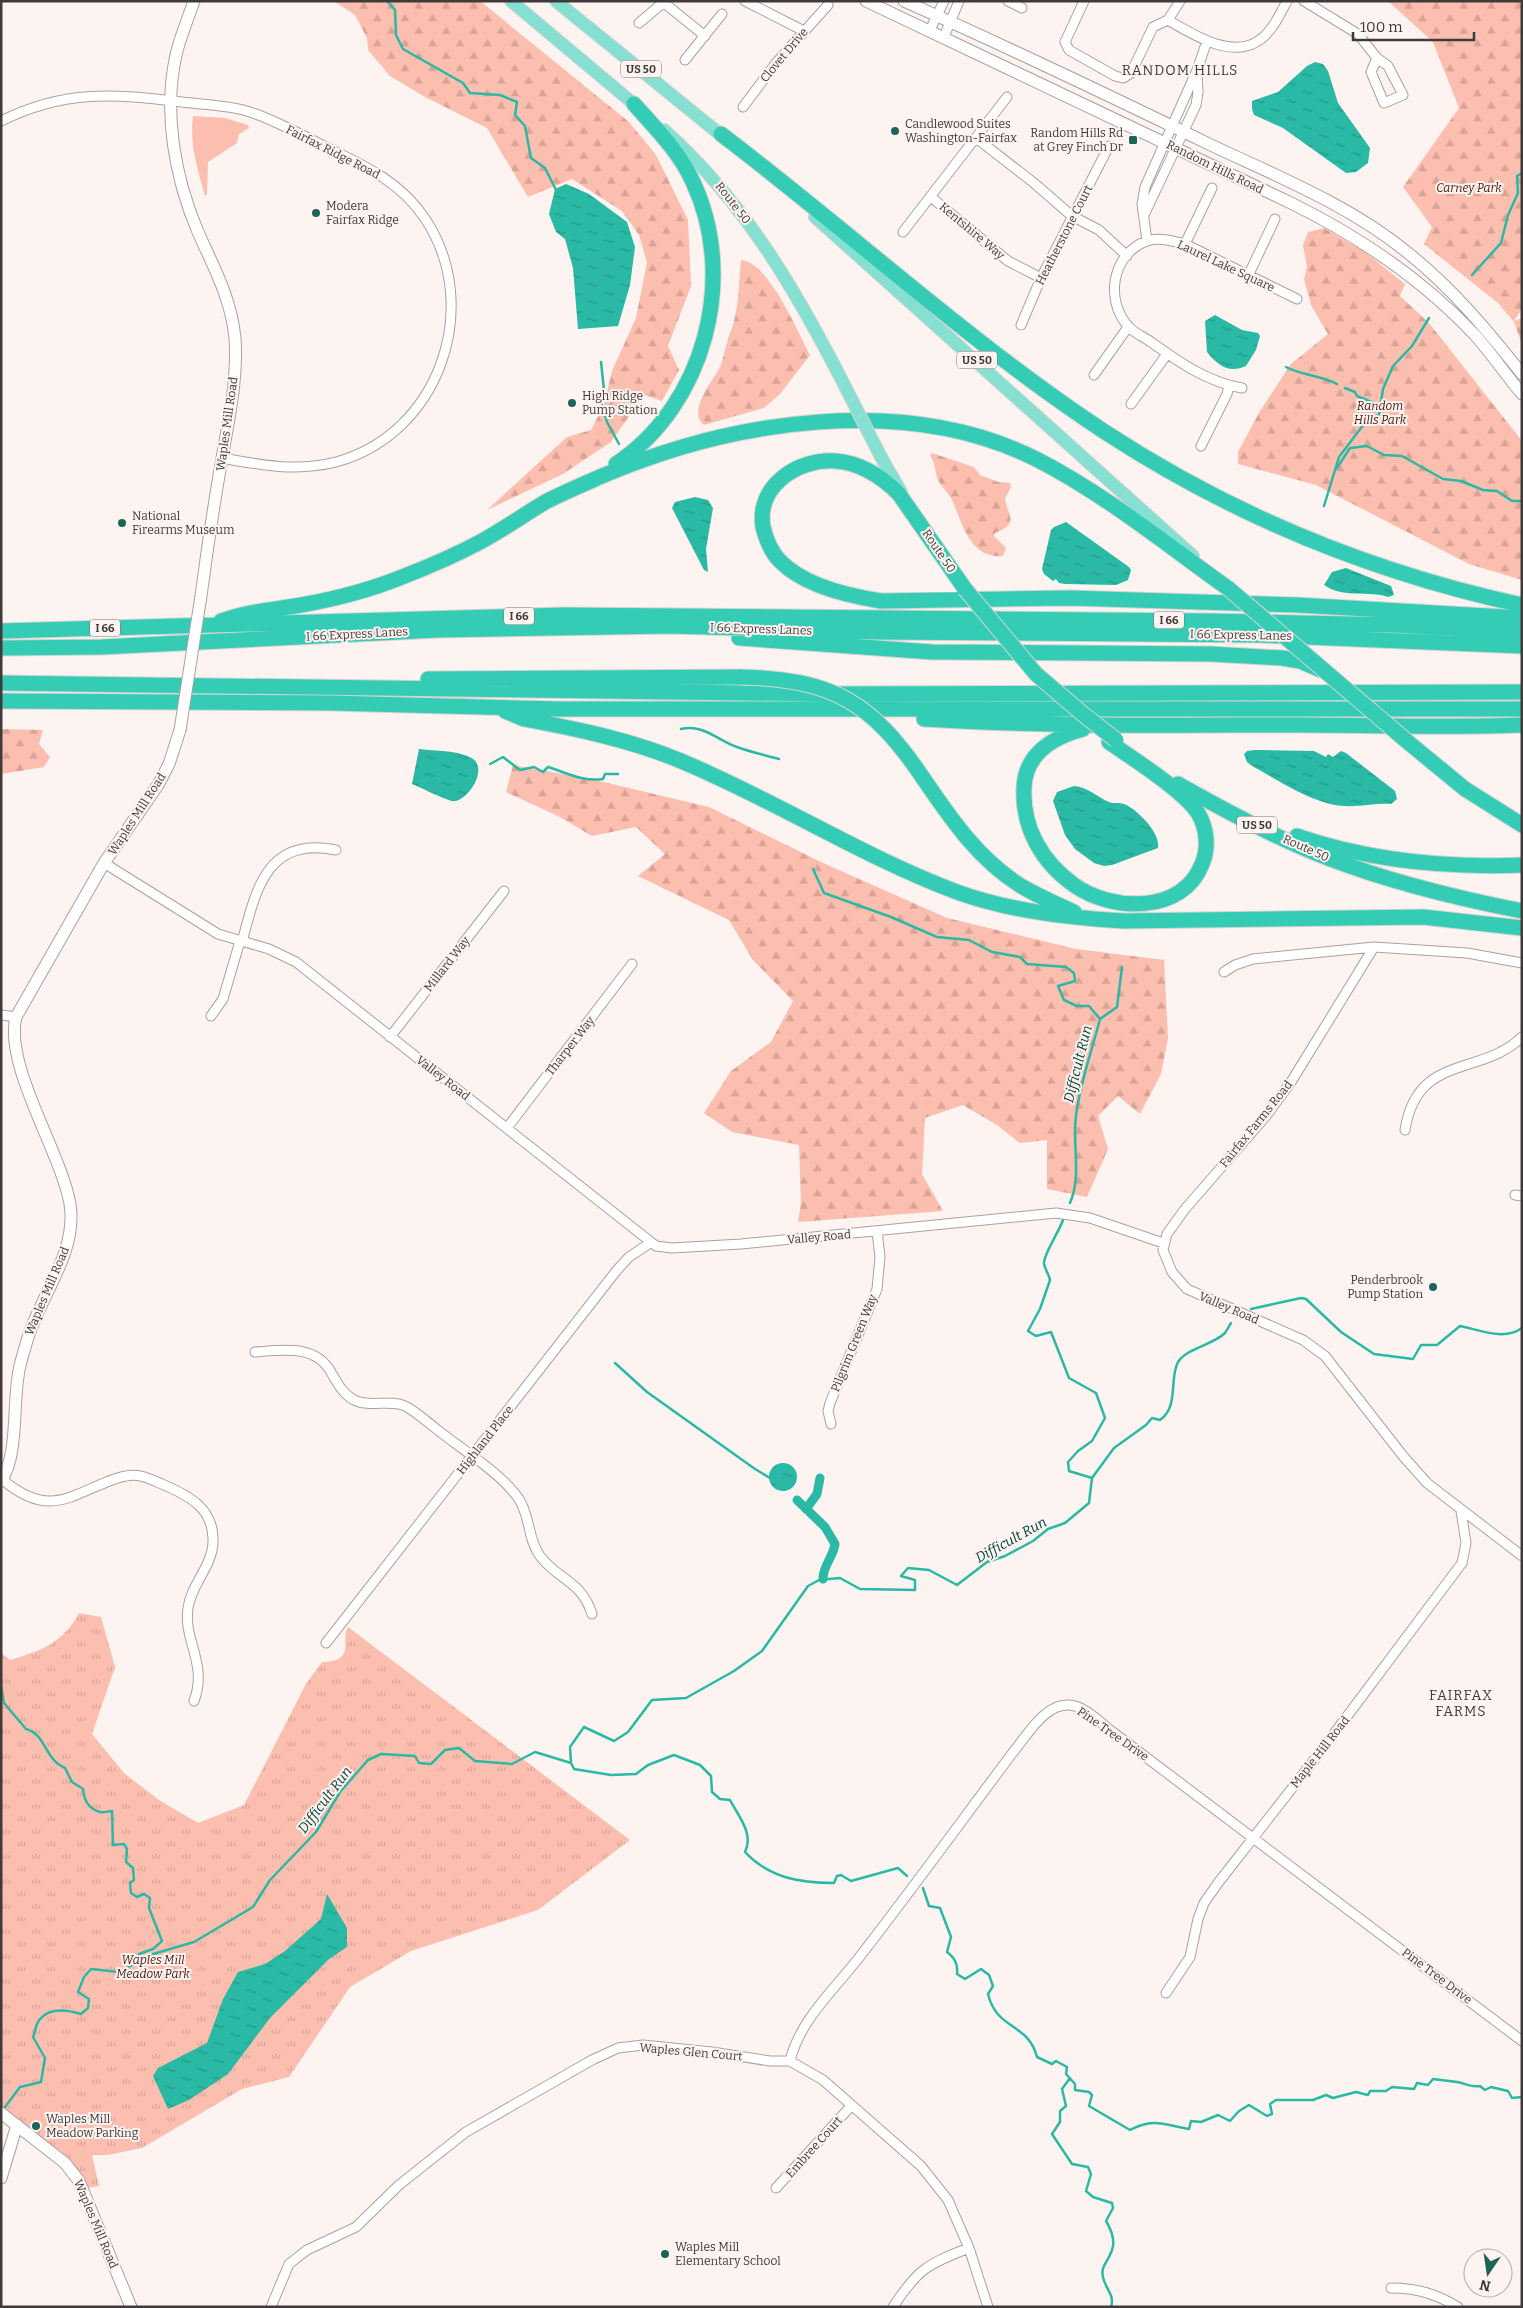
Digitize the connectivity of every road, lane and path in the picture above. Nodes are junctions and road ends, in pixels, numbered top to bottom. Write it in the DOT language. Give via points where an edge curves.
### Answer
graph roads {
  1 [pos="194,1"];
  2 [pos="511,1"];
  3 [pos="556,1"];
  4 [pos="745,1"];
  5 [pos="866,1"];
  6 [pos="904,1"];
  7 [pos="944,1"];
  8 [pos="959,1"];
  9 [pos="1008,1"];
  10 [pos="1084,1"];
  11 [pos="1180,1"];
  12 [pos="1287,1"];
  13 [pos="1304,1"];
  14 [pos="664,2"];
  15 [pos="828,5"];
  16 [pos="1022,8"];
  17 [pos="722,14"];
  18 [pos="936,16"];
  19 [pos="1168,20"];
  20 [pos="950,22"];
  21 [pos="639,23"];
  22 [pos="930,30"];
  23 [pos="804,31"];
  24 [pos="705,36"];
  25 [pos="944,37"];
  26 [pos="1207,41"];
  27 [pos="1377,58"];
  28 [pos="685,60"];
  29 [pos="1197,70"];
  30 [pos="1007,97"];
  31 [pos="172,101"];
  32 [pos="634,104"];
  33 [pos="743,107"];
  34 [pos="1,121"];
  35 [pos="1172,126"];
  36 [pos="1184,132"];
  37 [pos="721,134"];
  38 [pos="976,138"];
  39 [pos="1165,143"];
  40 [pos="1109,146"];
  41 [pos="1176,149"];
  42 [pos="1212,188"];
  43 [pos="931,197"];
  44 [pos="1145,213"];
  45 [pos="1072,216"];
  46 [pos="1275,218"];
  47 [pos="903,232"];
  48 [pos="1147,242"];
  49 [pos="1185,244"];
  50 [pos="1126,256"];
  51 [pos="1248,276"];
  52 [pos="1041,278"];
  53 [pos="1297,299"];
  54 [pos="1020,325"];
  55 [pos="1128,327"];
  56 [pos="1167,354"];
  57 [pos="1522,374"];
  58 [pos="1094,375"];
  59 [pos="1229,386"];
  60 [pos="1242,388"];
  61 [pos="1522,394"];
  62 [pos="1131,404"];
  63 [pos="1201,446"];
  64 [pos="222,458"];
  65 [pos="550,500"];
  66 [pos="910,508"];
  67 [pos="1229,588"];
  68 [pos="1522,605"];
  69 [pos="1522,618"];
  70 [pos="210,626"];
  71 [pos="671,626"];
  72 [pos="1,631"];
  73 [pos="1522,632"];
  74 [pos="1522,646"];
  75 [pos="1,648"];
  76 [pos="1335,678"];
  77 [pos="1,683"];
  78 [pos="297,688"];
  79 [pos="1522,692"];
  80 [pos="1,701"];
  81 [pos="496,707"];
  82 [pos="1522,709"];
  83 [pos="871,710"];
  84 [pos="1110,724"];
  85 [pos="1522,725"];
  86 [pos="1113,741"];
  87 [pos="1201,797"];
  88 [pos="1522,824"];
  89 [pos="336,850"];
  90 [pos="104,863"];
  91 [pos="1522,865"];
  92 [pos="504,891"];
  93 [pos="1522,911"];
  94 [pos="1089,919"];
  95 [pos="1522,928"];
  96 [pos="241,942"];
  97 [pos="1374,948"];
  98 [pos="1522,963"];
  99 [pos="632,964"];
  100 [pos="1224,972"];
  101 [pos="1,1015"];
  102 [pos="16,1016"];
  103 [pos="211,1016"];
  104 [pos="390,1037"];
  105 [pos="1522,1037"];
  106 [pos="507,1128"];
  107 [pos="1405,1130"];
  108 [pos="877,1231"];
  109 [pos="650,1243"];
  110 [pos="1163,1243"];
  111 [pos="255,1352"];
  112 [pos="831,1424"];
  113 [pos="471,1457"];
  114 [pos="2,1480"];
  115 [pos="1461,1510"];
  116 [pos="1522,1556"];
  117 [pos="592,1614"];
  118 [pos="326,1643"];
  119 [pos="194,1701"];
  120 [pos="1254,1837"];
  121 [pos="1166,1993"];
  122 [pos="1522,2041"];
  123 [pos="790,2061"];
  124 [pos="851,2106"];
  125 [pos="9,2119"];
  126 [pos="1,2178"];
  127 [pos="776,2188"];
  128 [pos="969,2248"];
  129 [pos="1391,2288"];
  130 [pos="131,2307"];
  131 [pos="271,2307"];
  132 [pos="893,2307"];
  133 [pos="988,2307"];
  134 [pos="1458,2307"];
  1 -- 31 [label="main road, Waples Mill Road" via="176,58"];
  2 -- 32 [label="main road, Route 50 / US 50"];
  3 -- 37 [label="main road, US 50"];
  4 -- 23 [label="street"];
  5 -- 22 [label="main road, Random Hills Road"];
  6 -- 18 [label="main road, Random Hills Road"];
  7 -- 18 [label="street"];
  8 -- 20 [label="street"];
  9 -- 16 [label="street"];
  10 -- 19 [label="street" via="1065,42 1069,50 1123,78 1131,73 1153,27"];
  11 -- 19 [label="street"];
  12 -- 26 [label="street" via="1261,40 1248,46"];
  13 -- 27 [label="street" via="1358,34"];
  14 -- 21 [label="street"];
  14 -- 24 [label="street"];
  15 -- 23 [label="street, Clovet Drive"];
  17 -- 24 [label="street"];
  18 -- 20 [label="main road, Random Hills Road"];
  18 -- 22 [label="street"];
  19 -- 26 [label="street"];
  20 -- 25 [label="street"];
  20 -- 35 [label="main road, Random Hills Road"];
  22 -- 25 [label="main road, Random Hills Road"];
  23 -- 33 [label="street, Clovet Drive"];
  24 -- 28 [label="street"];
  25 -- 39 [label="main road, Random Hills Road"];
  26 -- 29 [label="street"];
  27 -- 27 [label="street" via="1388,66 1402,95 1384,103 1371,72"];
  29 -- 35 [label="street"];
  29 -- 36 [label="street" via="1196,105"];
  30 -- 38 [label="street"];
  31 -- 34 [label="street, Fairfax Ridge Road" via="111,94 72,97 39,105"];
  31 -- 64 [label="main road, Waples Mill Road" via="175,153 184,193 199,234 223,283 232,318 235,371"];
  31 -- 64 [label="street, Fairfax Ridge Road" via="228,107 255,114 380,174 406,195 428,223 442,254 450,286 450,331 440,369 418,406 387,437 351,456 308,467 278,467"];
  32 -- 65 [label="highway" via="677,152 704,209 713,252 714,279 707,329 691,374 651,434 634,452"];
  32 -- 66 [label="main road, Route 50 / US 50, bridge" via="696,159 737,206 798,297"];
  35 -- 36 [label="main road, Random Hills Road"];
  35 -- 39 [label="street"];
  36 -- 41 [label="street"];
  36 -- 57 [label="main road, Random Hills Road" via="1346,212 1407,252 1482,323"];
  37 -- 67 [label="main road, US 50"];
  37 -- 68 [label="highway" via="997,355 1136,452 1212,494 1342,553 1416,578"];
  38 -- 43 [label="street"];
  38 -- 45 [label="street"];
  39 -- 41 [label="main road, Random Hills Road"];
  39 -- 44 [label="street" via="1143,195"];
  40 -- 45 [label="street, Heatherstone Court"];
  41 -- 44 [label="street"];
  41 -- 61 [label="main road, Random Hills Road" via="1315,215 1376,250 1447,306 1476,336"];
  42 -- 49 [label="street"];
  43 -- 47 [label="street"];
  43 -- 52 [label="street, Kentshire Way" via="1008,261"];
  44 -- 48 [label="street"];
  45 -- 50 [label="street" via="1099,230"];
  45 -- 52 [label="street, Heatherstone Court"];
  46 -- 51 [label="street"];
  48 -- 49 [label="street, Laurel Lake Square" via="1170,240"];
  48 -- 50 [label="street"];
  49 -- 51 [label="street, Laurel Lake Square"];
  50 -- 55 [label="street" via="1116,272 1114,300"];
  51 -- 53 [label="street, Laurel Lake Square"];
  52 -- 54 [label="street, Heatherstone Court"];
  55 -- 56 [label="street"];
  55 -- 58 [label="street"];
  56 -- 59 [label="street"];
  56 -- 62 [label="street"];
  59 -- 60 [label="street"];
  59 -- 63 [label="street"];
  64 -- 90 [label="main road, Waples Mill Road, bridge" via="180,730 158,785"];
  65 -- 67 [label="highway" via="642,460 740,434 809,422 904,423 971,436 1037,460 1103,499"];
  65 -- 70 [label="highway" via="481,542 400,578 302,605 245,612"];
  66 -- 69 [label="highway" via="875,474 848,464 824,461 799,467 775,484 766,496 762,522 771,550 790,569 831,589 881,601 1090,598 1298,605"];
  66 -- 86 [label="highway, Route 50 / US 50, bridge" via="966,589 1031,668"];
  67 -- 76 [label="highway, US 50, bridge"];
  70 -- 72 [label="highway, I 66"];
  70 -- 73 [label="highway, I 66" via="436,618 629,616 1221,621"];
  71 -- 74 [label="highway, I 66 Express Lanes" via="1258,636"];
  71 -- 75 [label="highway, I 66 Express Lanes" via="438,630 102,647"];
  71 -- 76 [label="highway, bridge" via="714,636 932,652 1211,654 1282,658 1310,665"];
  76 -- 88 [label="highway, US 50, bridge" via="1465,789"];
  77 -- 78 [label="highway"];
  78 -- 79 [label="highway" via="829,694"];
  78 -- 94 [label="highway, bridge" via="351,680 740,677 816,686 867,711 887,729 965,837 987,860 1022,886"];
  80 -- 81 [label="highway" via="321,702"];
  81 -- 83 [label="highway" via="558,710"];
  81 -- 94 [label="highway" via="524,719 596,735 680,760 777,804 853,846 959,892 1016,908"];
  82 -- 83 [label="highway"];
  83 -- 84 [label="highway" via="923,719 1040,725"];
  84 -- 85 [label="highway" via="1448,728"];
  84 -- 86 [label="highway" via="1066,734 1046,744 1037,753 1024,782 1024,812 1028,827 1039,848 1057,870 1092,895 1122,903 1165,900 1190,885 1200,868 1206,850 1202,821 1188,801"];
  86 -- 87 [label="highway, Route 50 / US 50"];
  87 -- 91 [label="highway" via="1299,836 1372,856 1430,864"];
  87 -- 93 [label="highway, Route 50 / US 50" via="1327,858 1410,885"];
  89 -- 96 [label="street" via="308,847 288,854 276,863 257,889"];
  90 -- 96 [label="street, Valley Road" via="198,923"];
  90 -- 102 [label="main road, Waples Mill Road"];
  92 -- 104 [label="street, Millard Way"];
  94 -- 95 [label="highway" via="1192,921 1423,917"];
  96 -- 103 [label="street" via="223,999"];
  96 -- 104 [label="street, Valley Road" via="269,949 296,962"];
  97 -- 98 [label="street" via="1467,953"];
  97 -- 100 [label="street" via="1253,959"];
  97 -- 110 [label="street, Fairfax Farms Road" via="1281,1096 1184,1209"];
  99 -- 106 [label="street, Tharper Way"];
  101 -- 102 [label="street"];
  102 -- 114 [label="main road, Waples Mill Road" via="17,1052 66,1188 71,1224 63,1256 28,1336 18,1376 10,1454"];
  104 -- 106 [label="street, Valley Road"];
  105 -- 107 [label="street" via="1496,1054 1458,1066 1437,1077 1412,1102"];
  106 -- 109 [label="street, Valley Road"];
  108 -- 109 [label="street, Valley Road" via="672,1248"];
  108 -- 110 [label="street, Valley Road" via="1062,1213 1090,1218"];
  108 -- 112 [label="street, Pilgrim Green Way" via="880,1257 877,1289 830,1403"];
  109 -- 113 [label="street, Highland Place" via="617,1270"];
  110 -- 115 [label="street, Valley Road" via="1162,1250 1168,1264 1187,1289 1303,1340 1325,1356 1416,1472"];
  111 -- 113 [label="street" via="297,1350 314,1355 329,1367 343,1391 352,1399 364,1404 404,1405"];
  113 -- 117 [label="street" via="503,1480 519,1499 539,1554 551,1568 580,1590"];
  113 -- 118 [label="street, Highland Place"];
  114 -- 119 [label="street" via="28,1496 53,1501 135,1474 178,1490 204,1510 213,1529 213,1550 187,1610 199,1678"];
  115 -- 116 [label="street, Valley Road"];
  115 -- 120 [label="street, Maple Hill Road" via="1466,1543 1462,1563"];
  120 -- 121 [label="street, Maple Hill Road" via="1204,1903 1190,1957"];
  120 -- 122 [label="street, Pine Tree Drive"];
  120 -- 123 [label="street, Pine Tree Drive" via="1080,1708 1068,1705 1055,1708 1031,1730 808,2021 794,2045"];
  123 -- 124 [label="street, Waples Glen Court" via="823,2080"];
  123 -- 131 [label="street, Waples Glen Court" via="643,2045 618,2048 592,2060 466,2132 399,2185 356,2227 306,2250 289,2264"];
  124 -- 127 [label="street, Embree Court"];
  124 -- 128 [label="street, Waples Glen Court" via="921,2166 948,2200"];
  125 -- 126 [label="main road"];
  125 -- 130 [label="main road, Waples Mill Road" via="64,2163 80,2181"];
  128 -- 132 [label="street" via="935,2261 919,2272"];
  128 -- 133 [label="street, Waples Glen Court"];
  129 -- 134 [label="street" via="1424,2291"];
}
